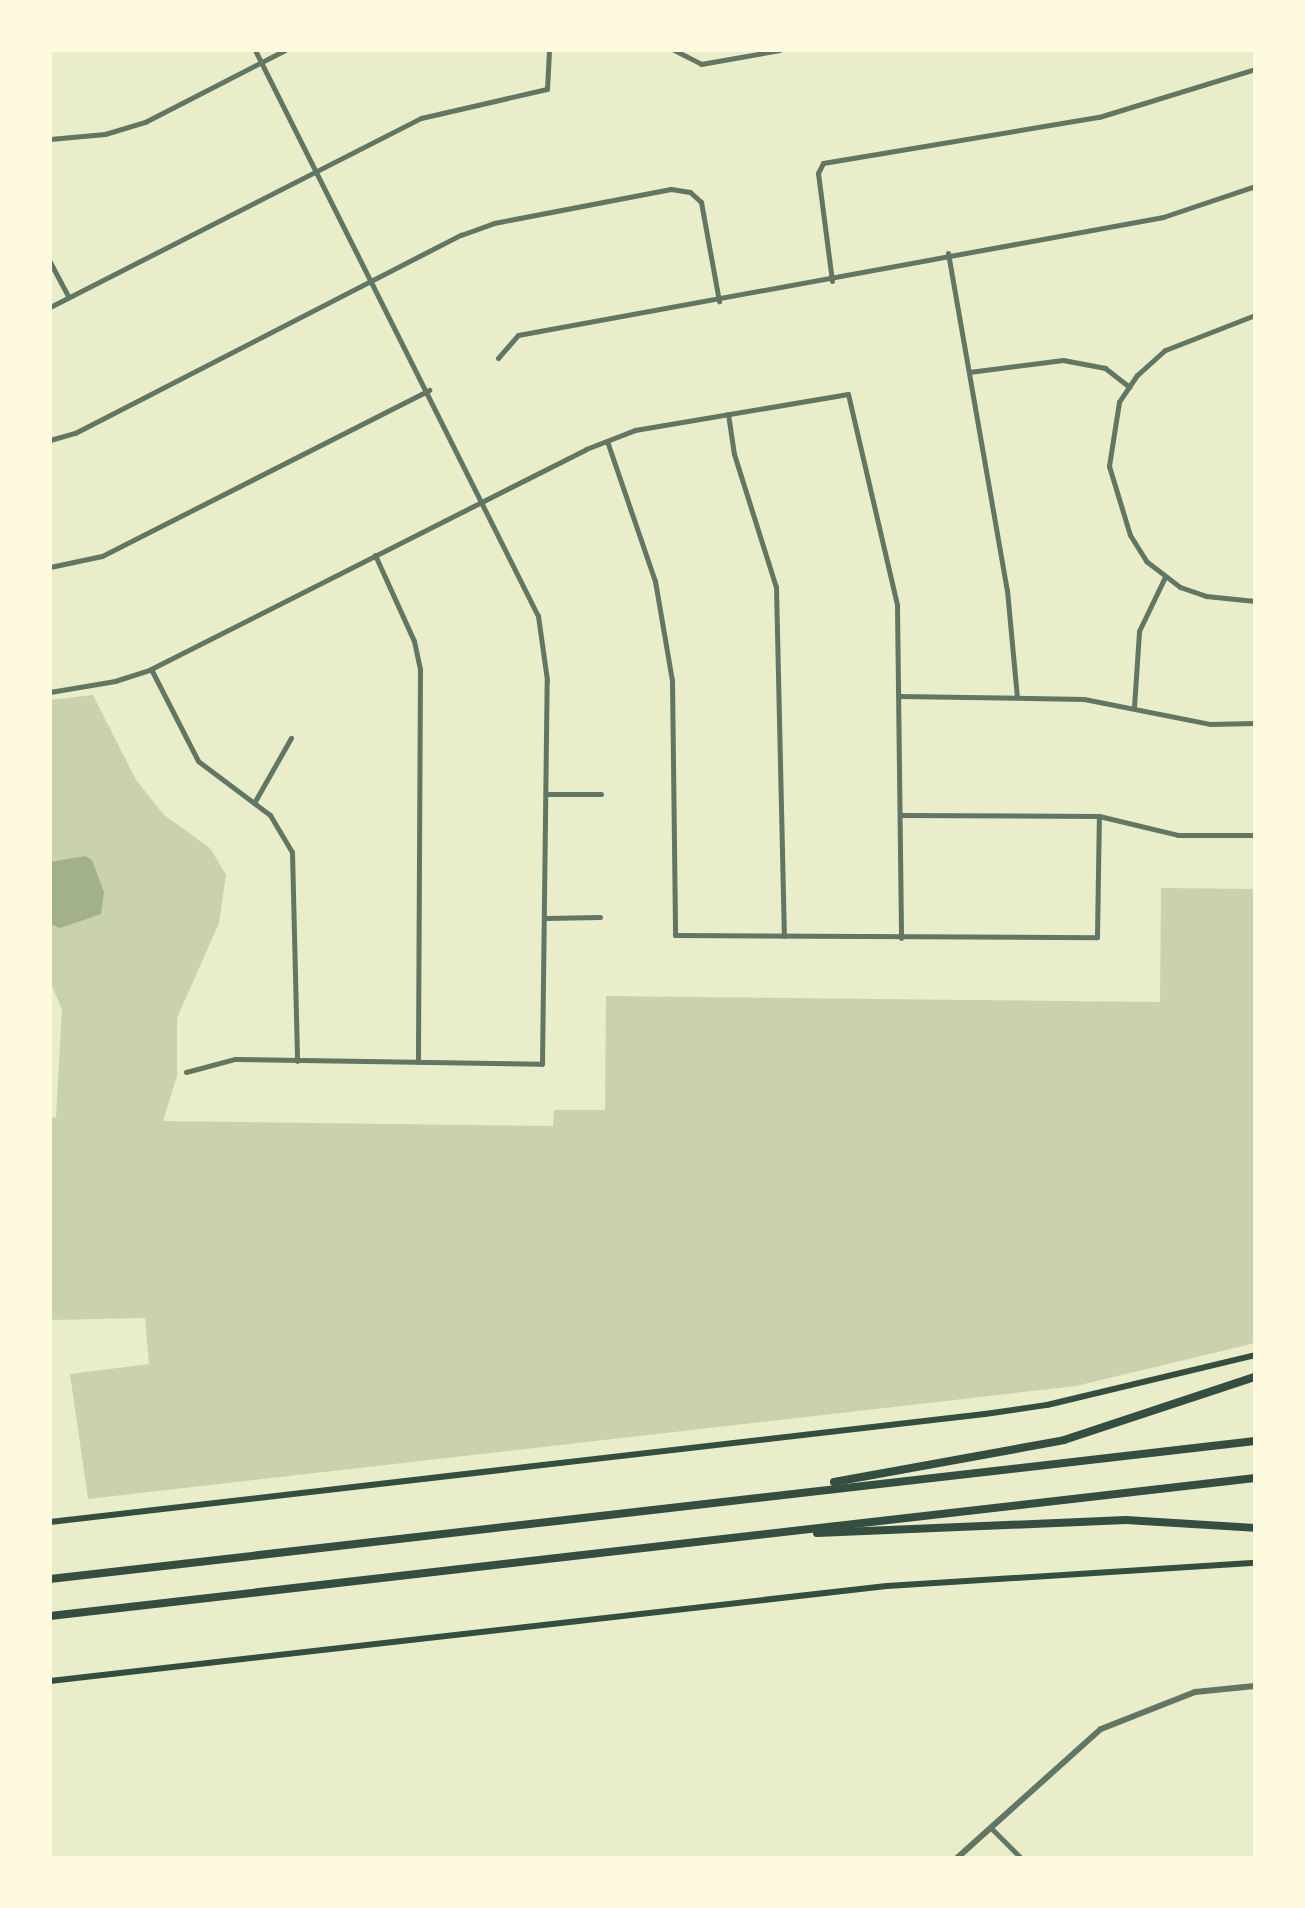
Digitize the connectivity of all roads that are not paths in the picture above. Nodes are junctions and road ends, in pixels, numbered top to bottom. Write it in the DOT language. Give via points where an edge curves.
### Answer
graph roads {
  1 [pos="255,50"];
  2 [pos="285,50"];
  3 [pos="549,50"];
  4 [pos="674,50"];
  5 [pos="780,50"];
  6 [pos="261,62"];
  7 [pos="1255,69"];
  8 [pos="50,139"];
  9 [pos="318,173"];
  10 [pos="1255,186"];
  11 [pos="948,253"];
  12 [pos="50,262"];
  13 [pos="832,281"];
  14 [pos="374,282"];
  15 [pos="69,297"];
  16 [pos="719,301"];
  17 [pos="50,307"];
  18 [pos="1255,315"];
  19 [pos="498,358"];
  20 [pos="969,372"];
  21 [pos="1129,387"];
  22 [pos="429,390"];
  23 [pos="728,414"];
  24 [pos="50,440"];
  25 [pos="607,441"];
  26 [pos="484,501"];
  27 [pos="375,555"];
  28 [pos="50,567"];
  29 [pos="1165,577"];
  30 [pos="1255,601"];
  31 [pos="151,669"];
  32 [pos="50,692"];
  33 [pos="899,696"];
  34 [pos="1017,697"];
  35 [pos="1134,707"];
  36 [pos="1255,723"];
  37 [pos="291,738"];
  38 [pos="546,794"];
  39 [pos="601,794"];
  40 [pos="254,803"];
  41 [pos="900,815"];
  42 [pos="1099,816"];
  43 [pos="1255,835"];
  44 [pos="600,917"];
  45 [pos="546,918"];
  46 [pos="784,936"];
  47 [pos="901,938"];
  48 [pos="297,1062"];
  49 [pos="418,1062"];
  50 [pos="186,1072"];
  51 [pos="1255,1355"];
  52 [pos="1255,1377"];
  53 [pos="1255,1441"];
  54 [pos="1255,1478"];
  55 [pos="781,1492"];
  56 [pos="50,1522"];
  57 [pos="1255,1528"];
  58 [pos="748,1536"];
  59 [pos="1255,1563"];
  60 [pos="50,1579"];
  61 [pos="50,1616"];
  62 [pos="50,1681"];
  63 [pos="1255,1686"];
  64 [pos="991,1828"];
  65 [pos="957,1858"];
  66 [pos="1021,1858"];
  1 -- 6 [label="street"];
  2 -- 6 [label="street"];
  3 -- 9 [label="street" via="547,89 436,113"];
  4 -- 5 [label="street" via="682,59 701,64"];
  6 -- 8 [label="street" via="145,122 105,134"];
  6 -- 9 [label="street"];
  7 -- 13 [label="street" via="1099,117 823,163 818,173"];
  9 -- 14 [label="street"];
  9 -- 15 [label="street"];
  10 -- 11 [label="street" via="1163,217"];
  11 -- 13 [label="street" via="900,269"];
  11 -- 20 [label="street"];
  12 -- 15 [label="street"];
  13 -- 16 [label="street"];
  14 -- 16 [label="street" via="494,223 671,189 690,192 701,202"];
  14 -- 22 [label="street"];
  14 -- 24 [label="street" via="75,433"];
  15 -- 17 [label="street"];
  16 -- 19 [label="street" via="518,335"];
  18 -- 21 [label="street" via="1165,350"];
  20 -- 21 [label="street" via="1063,360 1105,368"];
  20 -- 34 [label="street" via="1007,590"];
  21 -- 29 [label="street" via="1111,434 1109,466 1130,535"];
  22 -- 26 [label="street"];
  22 -- 28 [label="street" via="102,556"];
  23 -- 25 [label="street" via="635,430"];
  23 -- 33 [label="street" via="848,394 897,605"];
  23 -- 46 [label="street" via="734,454 776,587"];
  25 -- 26 [label="street"];
  25 -- 46 [label="street" via="655,581 672,680 675,935"];
  26 -- 27 [label="street"];
  26 -- 38 [label="street" via="538,616 547,680"];
  27 -- 31 [label="street"];
  27 -- 49 [label="street" via="414,641 420,669"];
  29 -- 30 [label="street" via="1206,596"];
  29 -- 35 [label="street" via="1139,631"];
  31 -- 32 [label="street"];
  31 -- 40 [label="street" via="198,761"];
  33 -- 34 [label="street"];
  33 -- 41 [label="street"];
  34 -- 35 [label="street"];
  35 -- 36 [label="street" via="1210,724"];
  37 -- 40 [label="street"];
  38 -- 39 [label="street"];
  38 -- 45 [label="street"];
  40 -- 48 [label="street" via="284,833 296,873"];
  41 -- 42 [label="street"];
  41 -- 47 [label="street"];
  42 -- 43 [label="street" via="1178,835"];
  42 -- 47 [label="street" via="1097,937"];
  44 -- 45 [label="street"];
  45 -- 49 [label="street" via="542,1064"];
  46 -- 47 [label="street"];
  48 -- 49 [label="street"];
  48 -- 50 [label="street" via="219,1059"];
  51 -- 56 [label="main road" via="1031,1407"];
  52 -- 55 [label="highway" via="1064,1440"];
  53 -- 55 [label="highway"];
  54 -- 58 [label="highway"];
  55 -- 60 [label="highway"];
  57 -- 58 [label="highway" via="1126,1520"];
  58 -- 61 [label="highway"];
  59 -- 62 [label="main road" via="887,1586"];
  63 -- 64 [label="street" via="1195,1692 1101,1729"];
  64 -- 65 [label="street"];
  64 -- 66 [label="street"];
}
